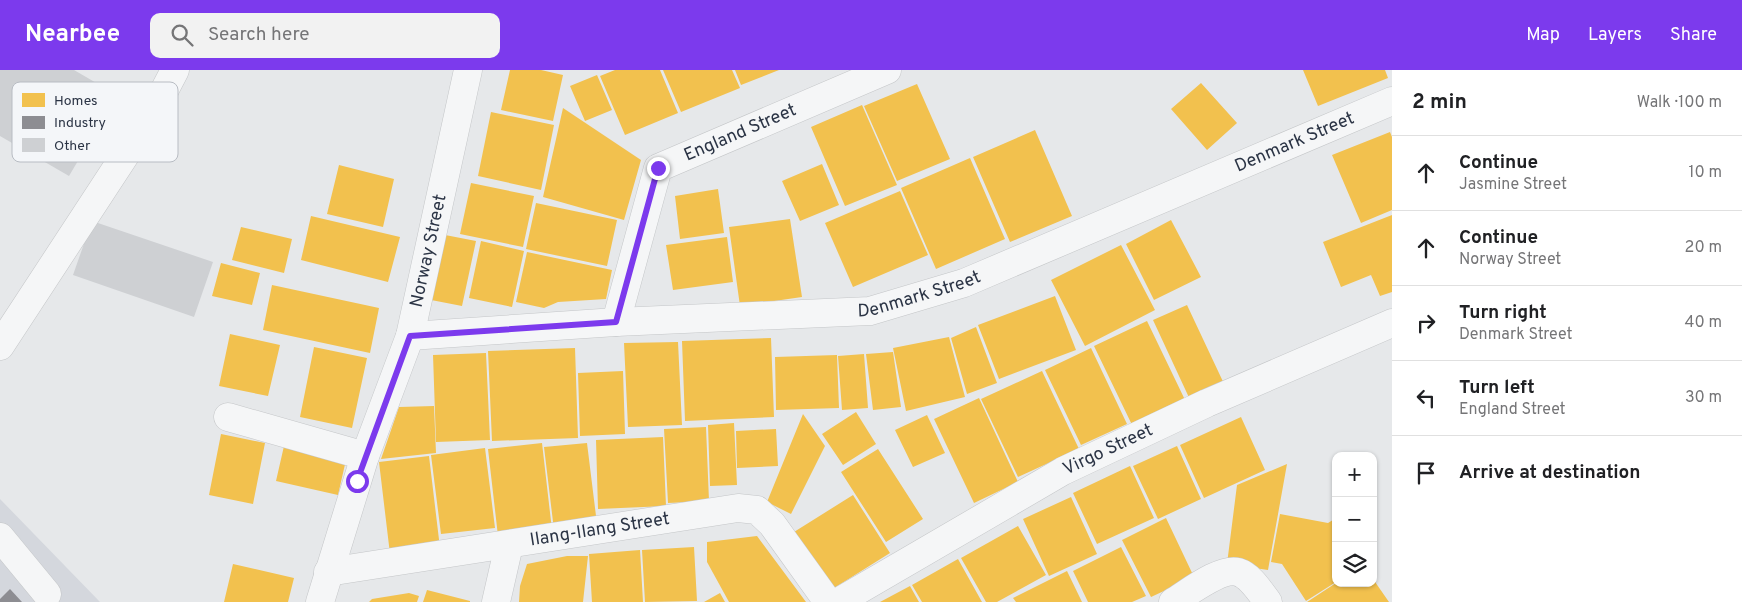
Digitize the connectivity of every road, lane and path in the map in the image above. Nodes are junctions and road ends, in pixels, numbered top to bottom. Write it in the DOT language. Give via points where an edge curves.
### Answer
graph roads {
  1 [pos="175,70"];
  2 [pos="468,70"];
  3 [pos="887,70"];
  4 [pos="169,82"];
  5 [pos="1392,100"];
  6 [pos="121,162"];
  7 [pos="616,322"];
  8 [pos="1392,323"];
  9 [pos="410,336"];
  10 [pos="0,346"];
  11 [pos="228,417"];
  12 [pos="365,456"];
  13 [pos="0,537"];
  14 [pos="510,545"];
  15 [pos="328,572"];
  16 [pos="47,594"];
  17 [pos="320,602"];
  18 [pos="496,602"];
  19 [pos="828,602"];
  20 [pos="838,602"];
  21 [pos="1173,602"];
  22 [pos="1268,602"];
  1 -- 4 [label="street"];
  2 -- 9 [label="street, Norway Street"];
  3 -- 7 [label="street, England Street" via="658,168"];
  5 -- 7 [label="street, Denmark Street" via="964,283 870,311"];
  6 -- 10 [label="street"];
  7 -- 9 [label="street, Denmark Street"];
  8 -- 20 [label="street, Virgo Street" via="1207,403 1063,471"];
  9 -- 12 [label="street, Norway Street"];
  11 -- 12 [label="street"];
  12 -- 15 [label="street, Norway Street"];
  13 -- 16 [label="street"];
  14 -- 15 [label="street, Ilang-Ilang Street"];
  14 -- 18 [label="street"];
  14 -- 19 [label="street, Ilang-Ilang Street" via="738,508 757,510 772,524"];
  15 -- 17 [label="street, Norway Street"];
  21 -- 22 [label="street" via="1226,571 1239,572"];
}
